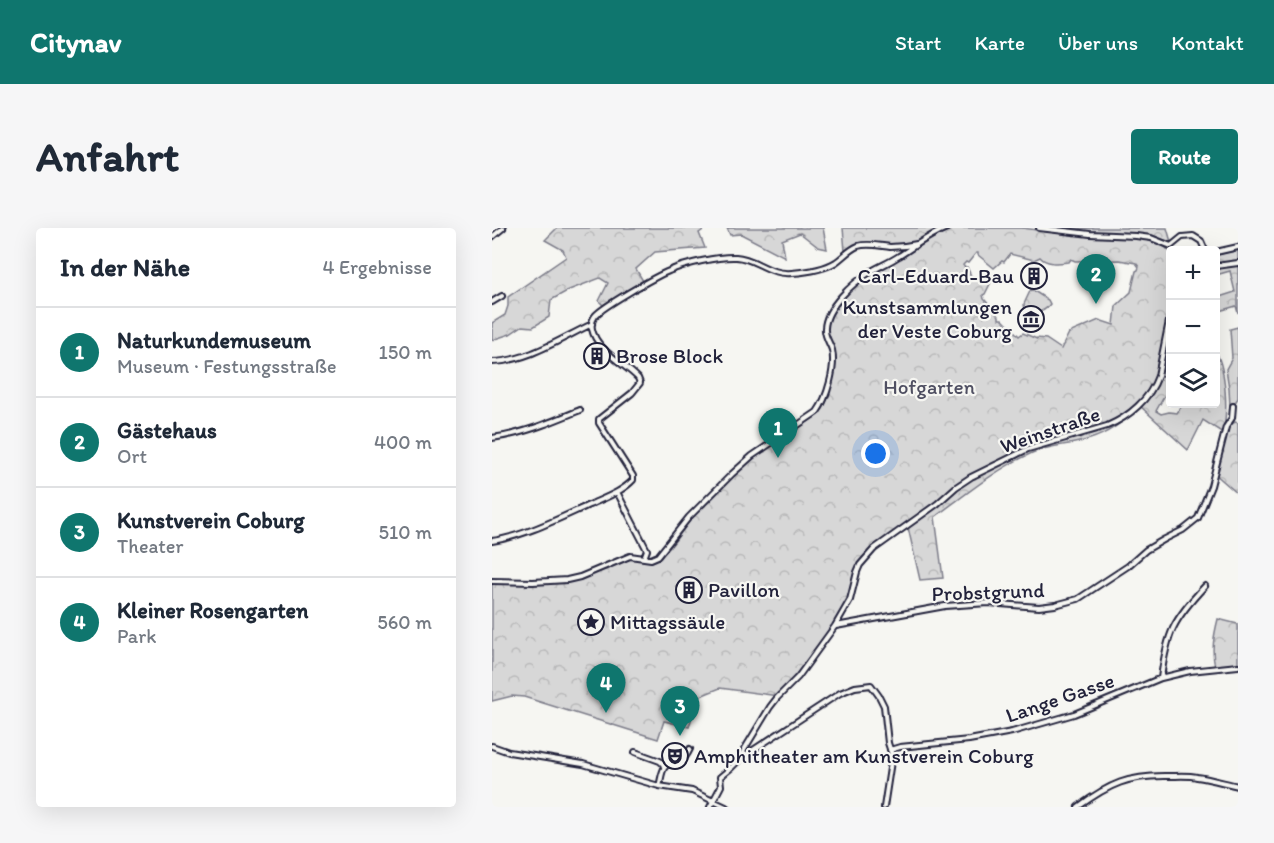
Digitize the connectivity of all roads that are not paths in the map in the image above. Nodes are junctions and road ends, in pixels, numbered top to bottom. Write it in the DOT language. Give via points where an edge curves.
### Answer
graph roads {
  1 [pos="503,228"];
  2 [pos="947,228"];
  3 [pos="1039,228"];
  4 [pos="492,237"];
  5 [pos="917,244"];
  6 [pos="1171,246"];
  7 [pos="1171,246"];
  8 [pos="1204,246"];
  9 [pos="892,247"];
  10 [pos="1238,248"];
  11 [pos="1220,251"];
  12 [pos="896,258"];
  13 [pos="1238,263"];
  14 [pos="1220,265"];
  15 [pos="502,296"];
  16 [pos="492,301"];
  17 [pos="592,324"];
  18 [pos="1166,336"];
  19 [pos="492,362"];
  20 [pos="1233,406"];
  21 [pos="580,410"];
  22 [pos="492,438"];
  23 [pos="617,492"];
  24 [pos="492,541"];
  25 [pos="644,558"];
  26 [pos="492,581"];
  27 [pos="1205,586"];
  28 [pos="835,626"];
  29 [pos="1238,666"];
  30 [pos="1161,678"];
  31 [pos="492,746"];
  32 [pos="690,749"];
  33 [pos="890,750"];
  34 [pos="635,752"];
  35 [pos="741,758"];
  36 [pos="664,768"];
  37 [pos="659,786"];
  38 [pos="1238,786"];
  39 [pos="714,801"];
  40 [pos="710,807"];
  41 [pos="726,807"];
  42 [pos="884,807"];
  43 [pos="1078,807"];
  1 -- 4 [label="street"];
  2 -- 5 [label="street"];
  3 -- 6 [label="street" via="1151,238"];
  5 -- 9 [label="street"];
  5 -- 12 [label="street"];
  7 -- 8 [label="street" via="1182,237 1193,236"];
  9 -- 12 [label="street"];
  9 -- 17 [label="street" via="863,245 827,266 794,273 776,273 744,258 732,257 682,266 606,307 596,314"];
  10 -- 11 [label="street"];
  12 -- 25 [label="street" via="850,288 830,312 824,331 832,366 826,395 817,412 748,460 697,509 658,556"];
  13 -- 14 [label="street"];
  15 -- 16 [label="street"];
  17 -- 19 [label="street" via="517,359"];
  17 -- 23 [label="street" via="598,342 640,381 633,393 598,421 633,476 632,482"];
  18 -- 28 [label="street, Weinstraße" via="1155,386 1139,405 1118,422 1028,449 956,487 866,557 857,572 850,600"];
  20 -- 28 [label="street, Probstgrund" via="1198,518 1078,599 1039,607 988,603 945,606"];
  21 -- 22 [label="street" via="533,429"];
  23 -- 24 [label="street" via="535,528"];
  23 -- 25 [label="street" via="647,550"];
  25 -- 26 [label="street" via="630,556 567,580"];
  27 -- 30 [label="street" via="1175,623 1165,650"];
  28 -- 35 [label="street" via="798,677 770,707"];
  29 -- 30 [label="street, Lange Gasse"];
  30 -- 33 [label="street, Lange Gasse" via="1074,714 1012,732"];
  31 -- 37 [label="street" via="583,764"];
  32 -- 36 [label="street" via="682,761"];
  33 -- 35 [label="street" via="884,706 872,686 864,685 840,693"];
  33 -- 42 [label="street"];
  34 -- 36 [label="street" via="660,761"];
  35 -- 39 [label="street" via="720,777 721,786"];
  36 -- 37 [label="street"];
  37 -- 39 [label="street" via="692,791"];
  38 -- 43 [label="street" via="1191,776 1148,776 1110,786"];
  39 -- 40 [label="street"];
  39 -- 41 [label="street"];
}
